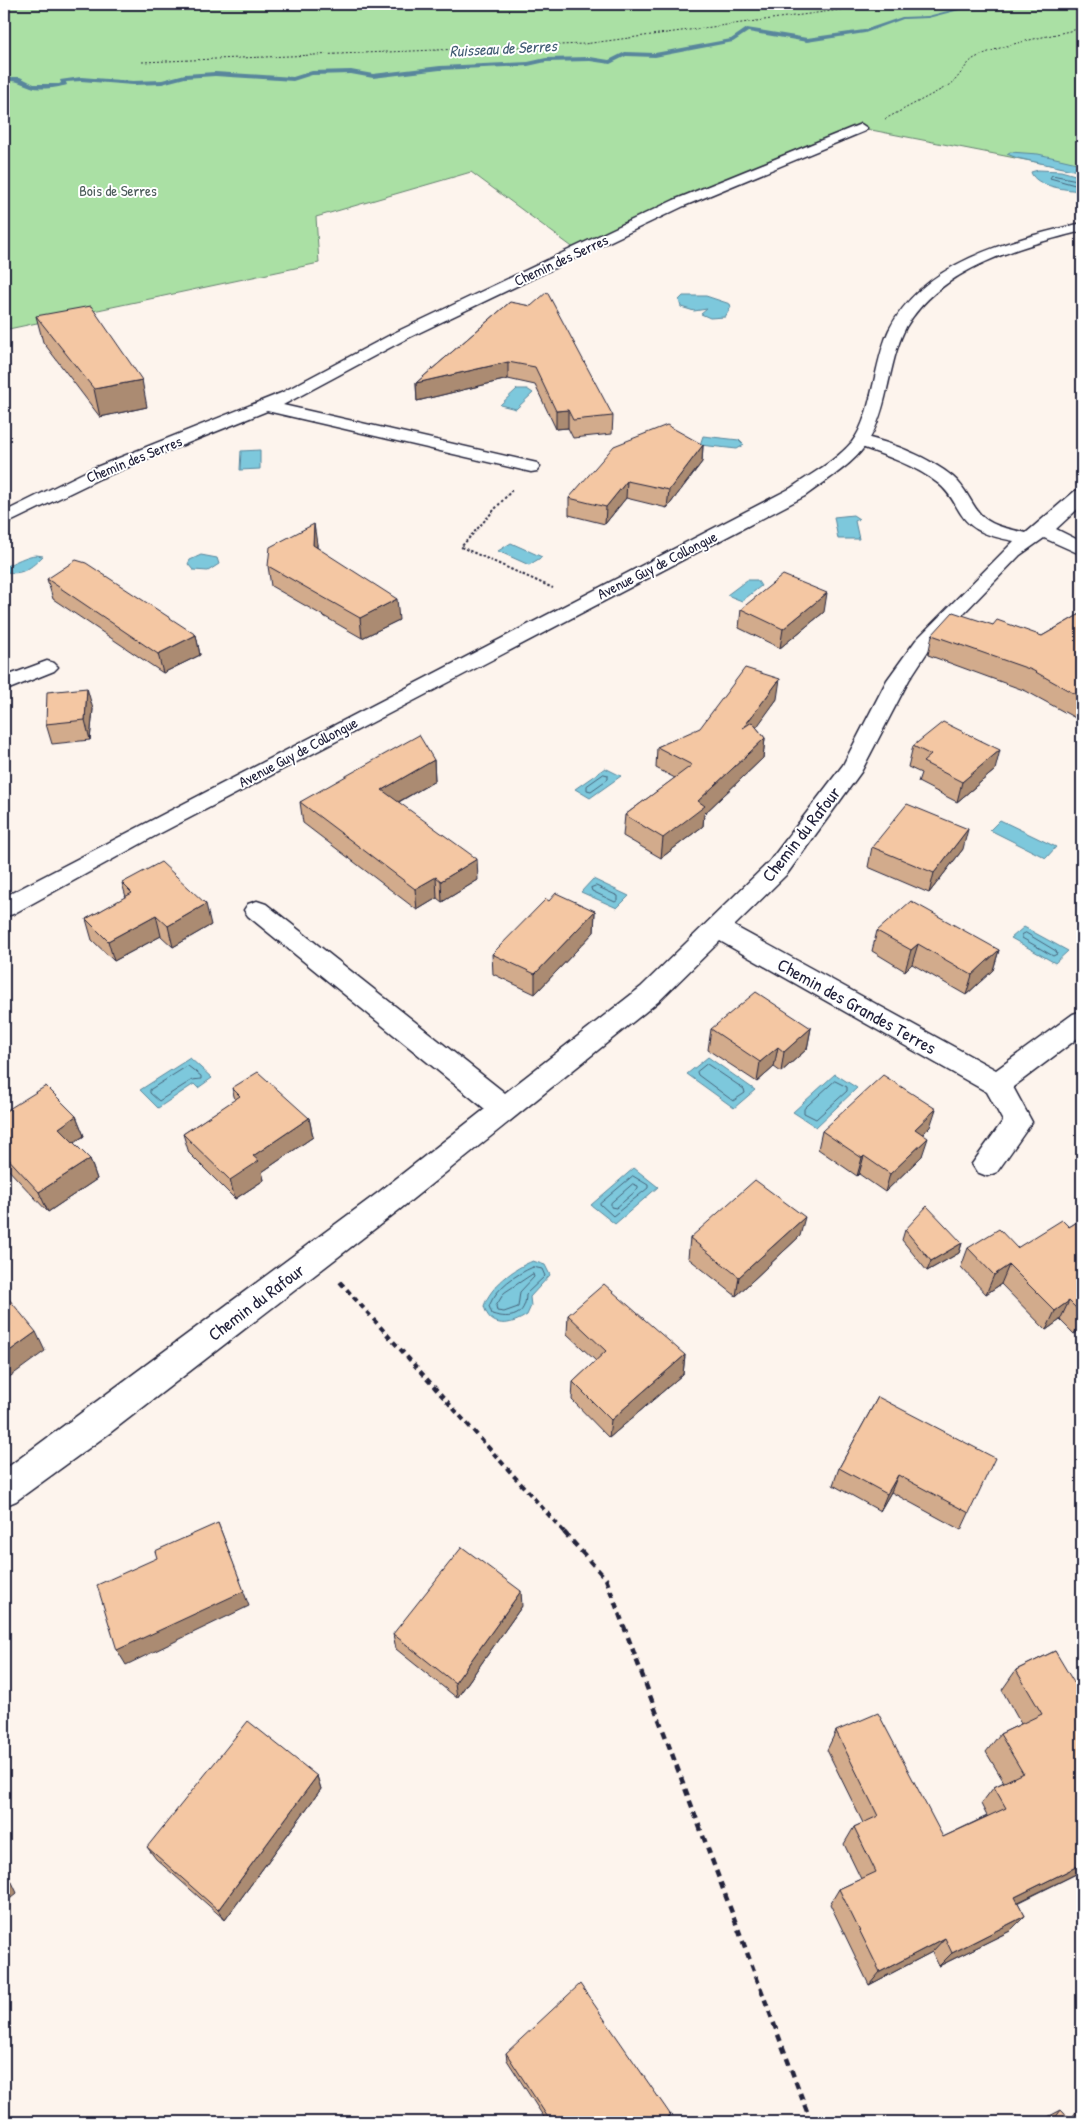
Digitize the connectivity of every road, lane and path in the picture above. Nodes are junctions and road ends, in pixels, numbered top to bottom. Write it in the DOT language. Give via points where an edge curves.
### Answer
graph roads {
  1 [pos="884,4"];
  2 [pos="1082,28"];
  3 [pos="142,62"];
  4 [pos="861,128"];
  5 [pos="1082,228"];
  6 [pos="267,406"];
  7 [pos="862,441"];
  8 [pos="531,467"];
  9 [pos="1082,495"];
  10 [pos="4,519"];
  11 [pos="1035,535"];
  12 [pos="1082,549"];
  13 [pos="585,602"];
  14 [pos="47,667"];
  15 [pos="4,685"];
  16 [pos="147,830"];
  17 [pos="4,890"];
  18 [pos="4,908"];
  19 [pos="257,910"];
  20 [pos="4,924"];
  21 [pos="717,928"];
  22 [pos="1082,1021"];
  23 [pos="997,1084"];
  24 [pos="505,1109"];
  25 [pos="987,1164"];
  26 [pos="317,1256"];
  27 [pos="4,1490"];
  28 [pos="811,2122"];
  1 -- 3 [label="path" via="584,44"];
  2 -- 4 [label="path" via="1000,49 972,60 959,78 939,92"];
  4 -- 6 [label="street, Chemin des Serres" via="673,206 400,336"];
  5 -- 7 [label="street" via="990,254 929,292 898,328"];
  6 -- 8 [label="street"];
  6 -- 10 [label="street, Chemin des Serres" via="96,474"];
  7 -- 11 [label="street" via="931,472 951,485 980,524"];
  7 -- 13 [label="street, Avenue Guy de Collongue" via="798,492"];
  8 -- 13 [label="path" via="461,547"];
  9 -- 11 [label="street, Chemin du Rafour"];
  11 -- 12 [label="street"];
  11 -- 21 [label="street, Chemin du Rafour" via="994,570 923,644 898,680 853,767 778,868"];
  13 -- 16 [label="street, Avenue Guy de Collongue"];
  14 -- 15 [label="street"];
  16 -- 17 [label="street, Avenue Guy de Collongue"];
  16 -- 18 [label="street, Avenue Guy de Collongue"];
  16 -- 20 [label="street, Avenue Guy de Collongue"];
  19 -- 24 [label="street"];
  21 -- 23 [label="street, Chemin des Grandes Terres"];
  21 -- 24 [label="street, Chemin du Rafour" via="650,994"];
  22 -- 23 [label="street"];
  23 -- 25 [label="street" via="1018,1122"];
  24 -- 26 [label="street, Chemin du Rafour"];
  26 -- 27 [label="street, Chemin du Rafour"];
  26 -- 28 [label="path" via="606,1579"];
}
